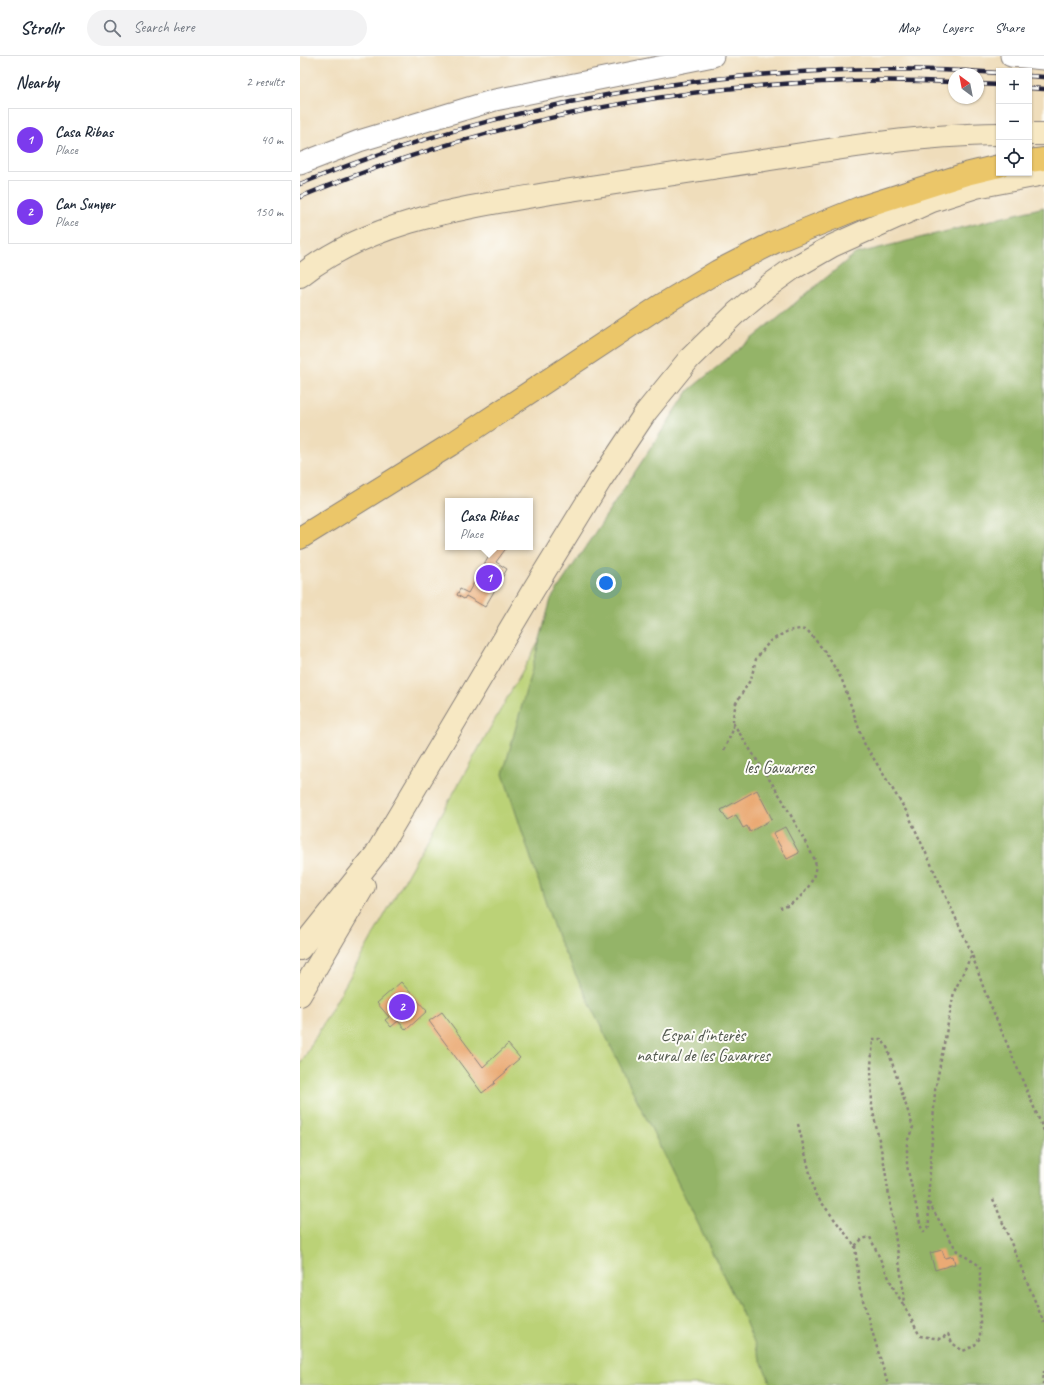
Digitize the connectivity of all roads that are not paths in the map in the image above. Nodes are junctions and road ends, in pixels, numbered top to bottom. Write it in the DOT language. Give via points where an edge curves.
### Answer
graph roads {
  1 [pos="713,56"];
  2 [pos="1011,56"];
  3 [pos="1044,59"];
  4 [pos="996,134"];
  5 [pos="1032,134"];
  6 [pos="1044,134"];
  7 [pos="1044,159"];
  8 [pos="1032,161"];
  9 [pos="300,164"];
  10 [pos="996,167"];
  11 [pos="1044,174"];
  12 [pos="300,276"];
  13 [pos="300,538"];
  14 [pos="376,854"];
  15 [pos="300,949"];
  16 [pos="300,995"];
  1 -- 9 [label="street" via="495,100 359,141"];
  2 -- 3 [label="street"];
  4 -- 12 [label="street" via="946,136 832,150 448,212 394,226 372,235 336,252"];
  5 -- 6 [label="street"];
  7 -- 8 [label="highway"];
  10 -- 13 [label="highway" via="859,208 775,242 718,271 431,457"];
  11 -- 14 [label="street" via="976,187 926,204 832,246 777,279 745,304 689,359 646,412 600,481"];
  14 -- 15 [label="street"];
  14 -- 16 [label="street" via="369,876"];
}
